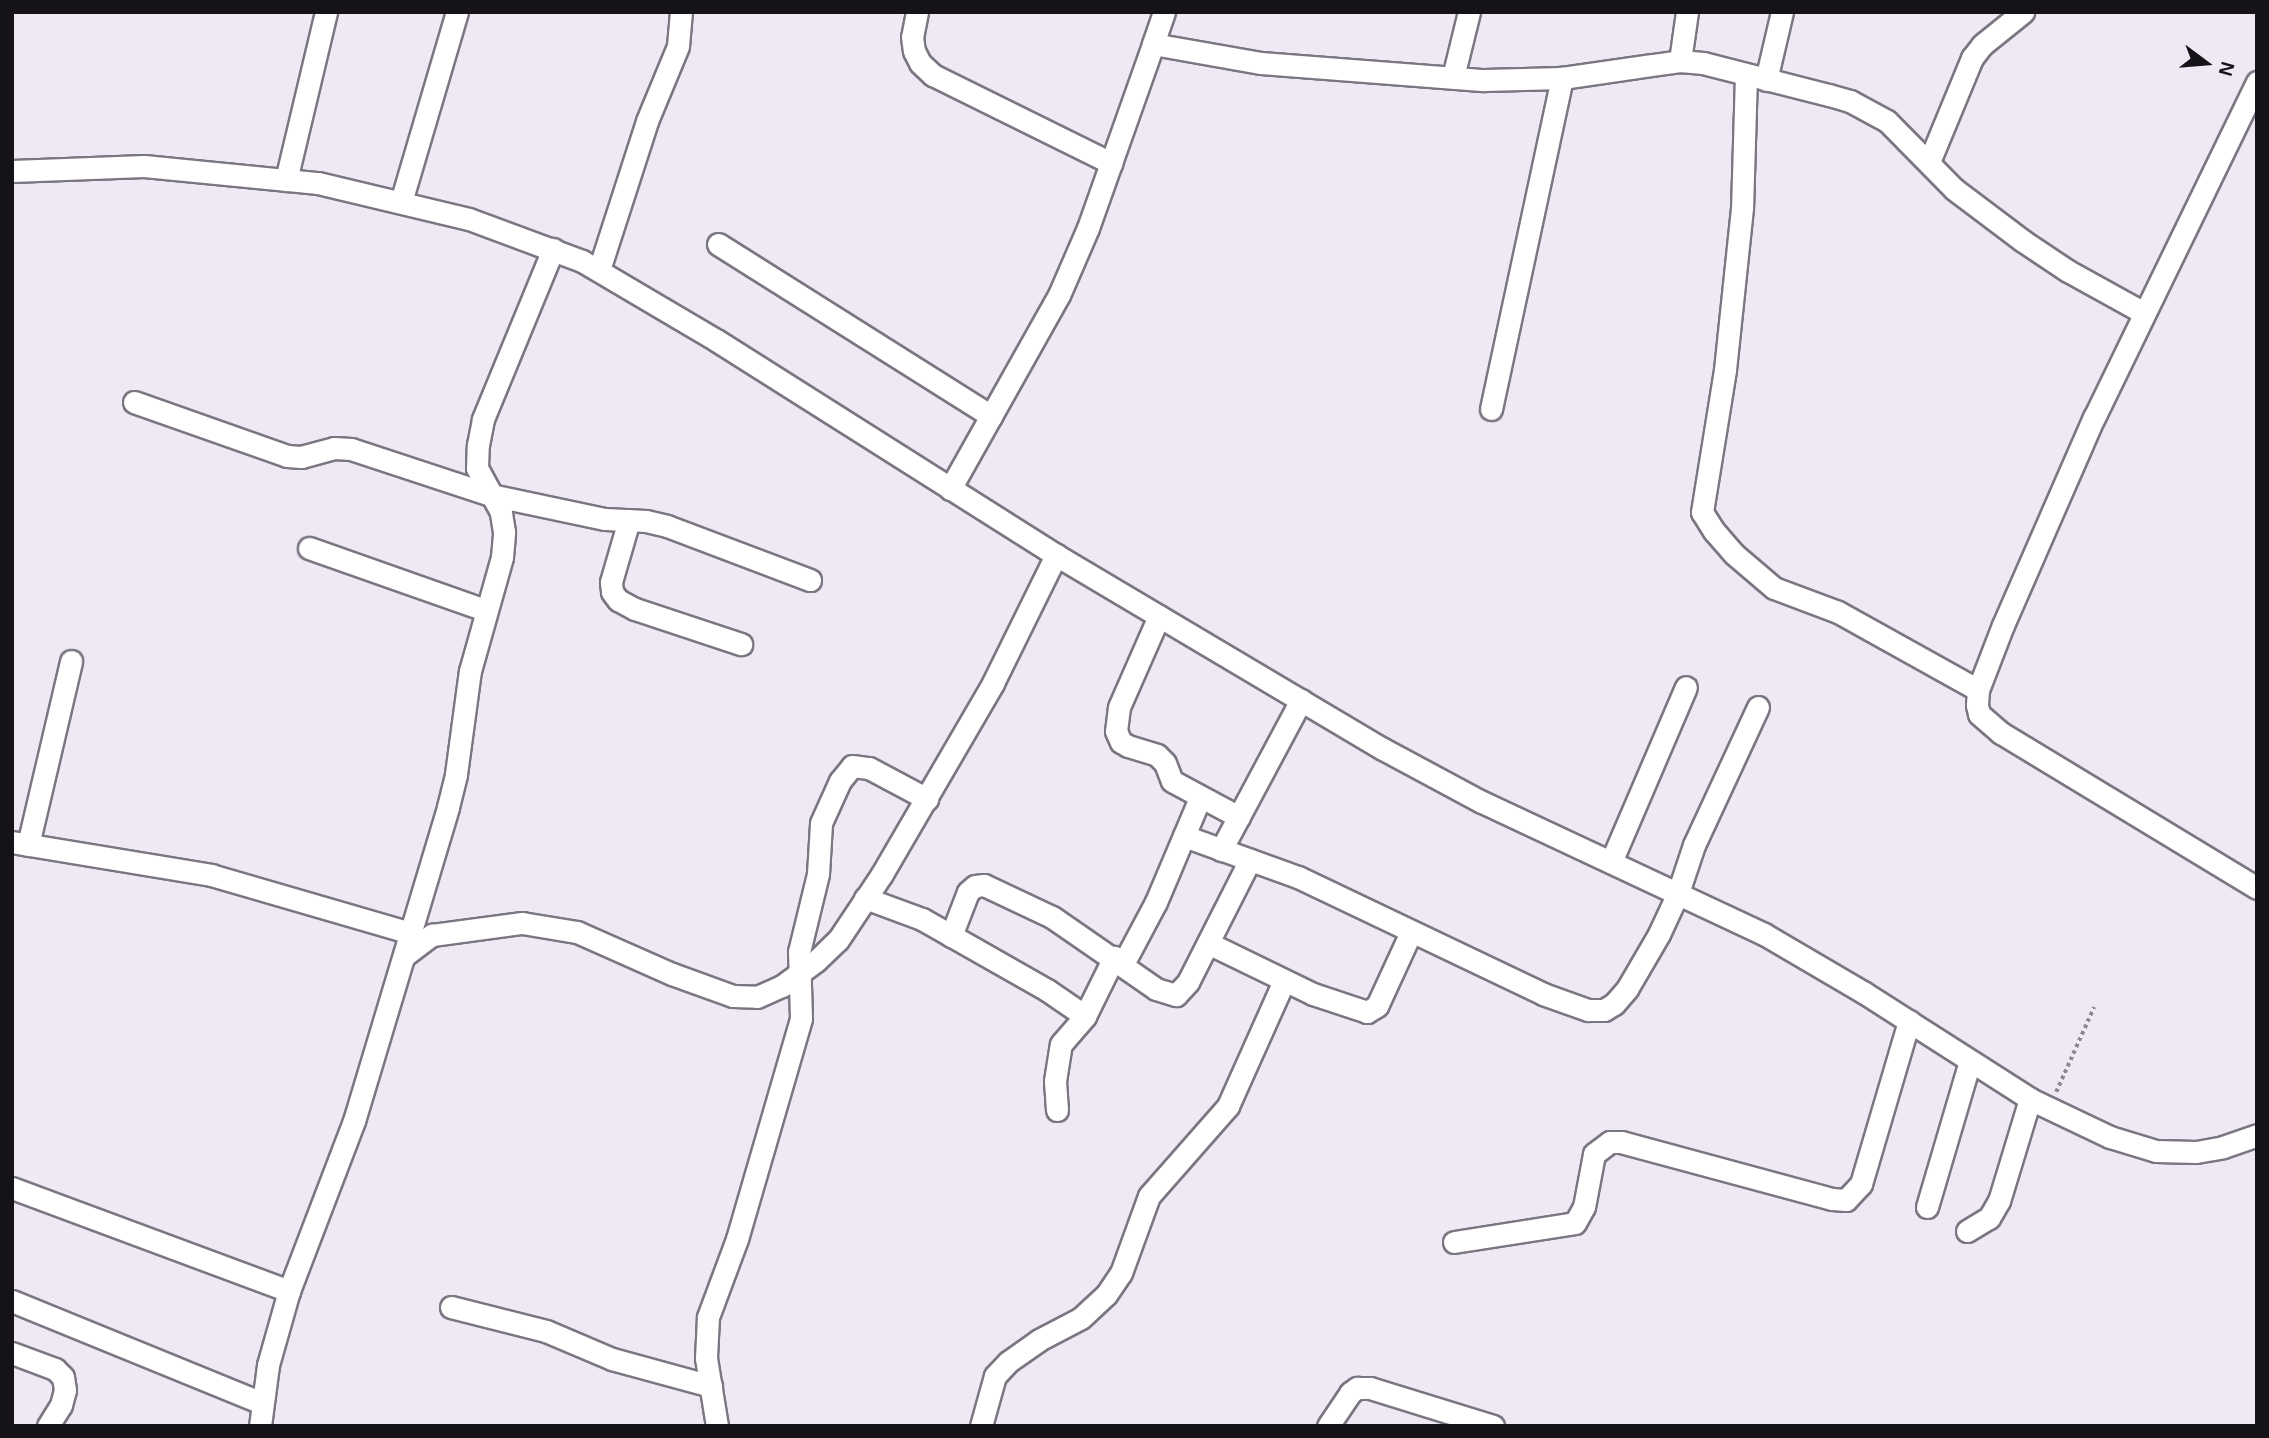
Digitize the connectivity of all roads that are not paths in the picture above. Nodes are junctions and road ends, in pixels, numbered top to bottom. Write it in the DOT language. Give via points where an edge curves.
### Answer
graph roads {
  1 [pos="326,12"];
  2 [pos="457,12"];
  3 [pos="681,12"];
  4 [pos="917,12"];
  5 [pos="1164,12"];
  6 [pos="1469,12"];
  7 [pos="1687,12"];
  8 [pos="1782,12"];
  9 [pos="2023,12"];
  10 [pos="1153,44"];
  11 [pos="1680,61"];
  12 [pos="1453,77"];
  13 [pos="1562,78"];
  14 [pos="1756,78"];
  15 [pos="2257,82"];
  16 [pos="1929,162"];
  17 [pos="1111,163"];
  18 [pos="16,167"];
  19 [pos="286,180"];
  20 [pos="401,201"];
  21 [pos="718,244"];
  22 [pos="553,249"];
  23 [pos="599,270"];
  24 [pos="2144,313"];
  25 [pos="134,402"];
  26 [pos="1491,409"];
  27 [pos="991,416"];
  28 [pos="950,489"];
  29 [pos="491,495"];
  30 [pos="629,520"];
  31 [pos="309,548"];
  32 [pos="1056,555"];
  33 [pos="810,580"];
  34 [pos="485,610"];
  35 [pos="1159,616"];
  36 [pos="741,644"];
  37 [pos="71,661"];
  38 [pos="1686,687"];
  39 [pos="1978,690"];
  40 [pos="1301,701"];
  41 [pos="1758,707"];
  42 [pos="1200,798"];
  43 [pos="927,799"];
  44 [pos="1238,817"];
  45 [pos="1184,836"];
  46 [pos="20,844"];
  47 [pos="1221,850"];
  48 [pos="1250,860"];
  49 [pos="1611,862"];
  50 [pos="2257,888"];
  51 [pos="1678,894"];
  52 [pos="865,898"];
  53 [pos="1411,932"];
  54 [pos="411,933"];
  55 [pos="951,936"];
  56 [pos="1208,943"];
  57 [pos="405,954"];
  58 [pos="1118,961"];
  59 [pos="800,974"];
  60 [pos="1284,981"];
  61 [pos="1085,1016"];
  62 [pos="1909,1021"];
  63 [pos="1970,1061"];
  64 [pos="2039,1104"];
  65 [pos="1057,1110"];
  66 [pos="2257,1135"];
  67 [pos="12,1188"];
  68 [pos="1927,1207"];
  69 [pos="1967,1231"];
  70 [pos="1454,1242"];
  71 [pos="289,1291"];
  72 [pos="12,1301"];
  73 [pos="451,1307"];
  74 [pos="12,1353"];
  75 [pos="711,1386"];
  76 [pos="262,1403"];
  77 [pos="48,1426"];
  78 [pos="260,1426"];
  79 [pos="717,1426"];
  80 [pos="981,1426"];
  81 [pos="1328,1426"];
  82 [pos="1493,1426"];
  1 -- 19 [label="street"];
  2 -- 20 [label="street"];
  3 -- 23 [label="street" via="678,46 647,121"];
  4 -- 17 [label="street" via="914,51 933,75"];
  5 -- 10 [label="street"];
  6 -- 12 [label="street"];
  7 -- 11 [label="street"];
  8 -- 14 [label="street"];
  9 -- 16 [label="street" via="1972,58"];
  10 -- 12 [label="street" via="1261,63"];
  10 -- 17 [label="street"];
  11 -- 13 [label="street"];
  11 -- 14 [label="street"];
  12 -- 13 [label="street"];
  13 -- 26 [label="street"];
  14 -- 16 [label="street" via="1840,98 1874,113"];
  14 -- 39 [label="street" via="1725,370 1702,512 1734,554 1774,588 1838,612"];
  15 -- 24 [label="street"];
  16 -- 24 [label="street" via="1954,188 2023,242"];
  17 -- 27 [label="street" via="1059,295"];
  18 -- 19 [label="street" via="153,166"];
  19 -- 20 [label="street"];
  20 -- 22 [label="street" via="470,219"];
  21 -- 27 [label="street"];
  22 -- 23 [label="street"];
  22 -- 29 [label="street" via="483,419 477,468"];
  23 -- 28 [label="street"];
  24 -- 39 [label="street"];
  25 -- 29 [label="street" via="268,452 301,457 334,448 351,449"];
  27 -- 28 [label="street"];
  28 -- 32 [label="street"];
  29 -- 30 [label="street" via="580,515"];
  29 -- 34 [label="street" via="501,512 504,532 502,556"];
  30 -- 33 [label="street" via="690,533"];
  30 -- 36 [label="street" via="611,582 618,600"];
  31 -- 34 [label="street"];
  32 -- 35 [label="street"];
  32 -- 43 [label="street" via="1009,654"];
  34 -- 54 [label="street" via="470,671 456,774"];
  35 -- 40 [label="street"];
  35 -- 42 [label="street" via="1119,707 1116,731 1128,746 1157,755 1166,763 1172,780"];
  37 -- 46 [label="street"];
  38 -- 49 [label="street"];
  39 -- 50 [label="street" via="1979,714 2001,733"];
  40 -- 44 [label="street"];
  40 -- 49 [label="street" via="1482,802"];
  41 -- 51 [label="street" via="1694,845"];
  42 -- 44 [label="street"];
  42 -- 45 [label="street"];
  43 -- 52 [label="street"];
  43 -- 59 [label="street" via="869,768 852,766 846,772 818,833 818,874 805,917"];
  44 -- 47 [label="street"];
  45 -- 47 [label="street"];
  45 -- 58 [label="street" via="1156,902"];
  46 -- 54 [label="street" via="211,875"];
  47 -- 48 [label="street"];
  48 -- 53 [label="street" via="1298,877"];
  48 -- 56 [label="street"];
  49 -- 51 [label="street"];
  51 -- 53 [label="street" via="1627,989 1604,1010 1569,1005"];
  51 -- 62 [label="street" via="1764,934"];
  52 -- 55 [label="street" via="912,914"];
  52 -- 59 [label="street" via="838,940"];
  53 -- 60 [label="street" via="1377,1006 1367,1013"];
  54 -- 57 [label="street"];
  55 -- 58 [label="street" via="968,892 984,885 1052,916"];
  55 -- 61 [label="street"];
  56 -- 58 [label="street" via="1176,995 1156,989"];
  56 -- 60 [label="street"];
  57 -- 59 [label="street" via="432,935 522,923 577,932 733,996 768,994"];
  57 -- 71 [label="street" via="346,1146"];
  58 -- 61 [label="street"];
  59 -- 75 [label="street" via="802,1004 797,1031 737,1238 708,1317 705,1344"];
  60 -- 80 [label="street" via="1228,1106 1149,1196 1121,1273 1081,1318 1039,1339 995,1376"];
  61 -- 65 [label="street" via="1061,1044 1055,1081"];
  62 -- 63 [label="street"];
  62 -- 70 [label="street" via="1861,1184 1846,1200 1611,1142 1594,1154 1584,1207 1575,1223"];
  63 -- 64 [label="street"];
  63 -- 68 [label="street"];
  64 -- 66 [label="street" via="2110,1137 2157,1151 2196,1152"];
  64 -- 69 [label="street" via="1995,1209"];
  67 -- 71 [label="street"];
  71 -- 76 [label="street"];
  72 -- 76 [label="street"];
  73 -- 75 [label="street" via="546,1331 612,1359"];
  74 -- 77 [label="street" via="55,1369 63,1377 61,1405"];
  75 -- 79 [label="street"];
  76 -- 78 [label="street"];
  81 -- 82 [label="street" via="1350,1393 1370,1388"];
}
